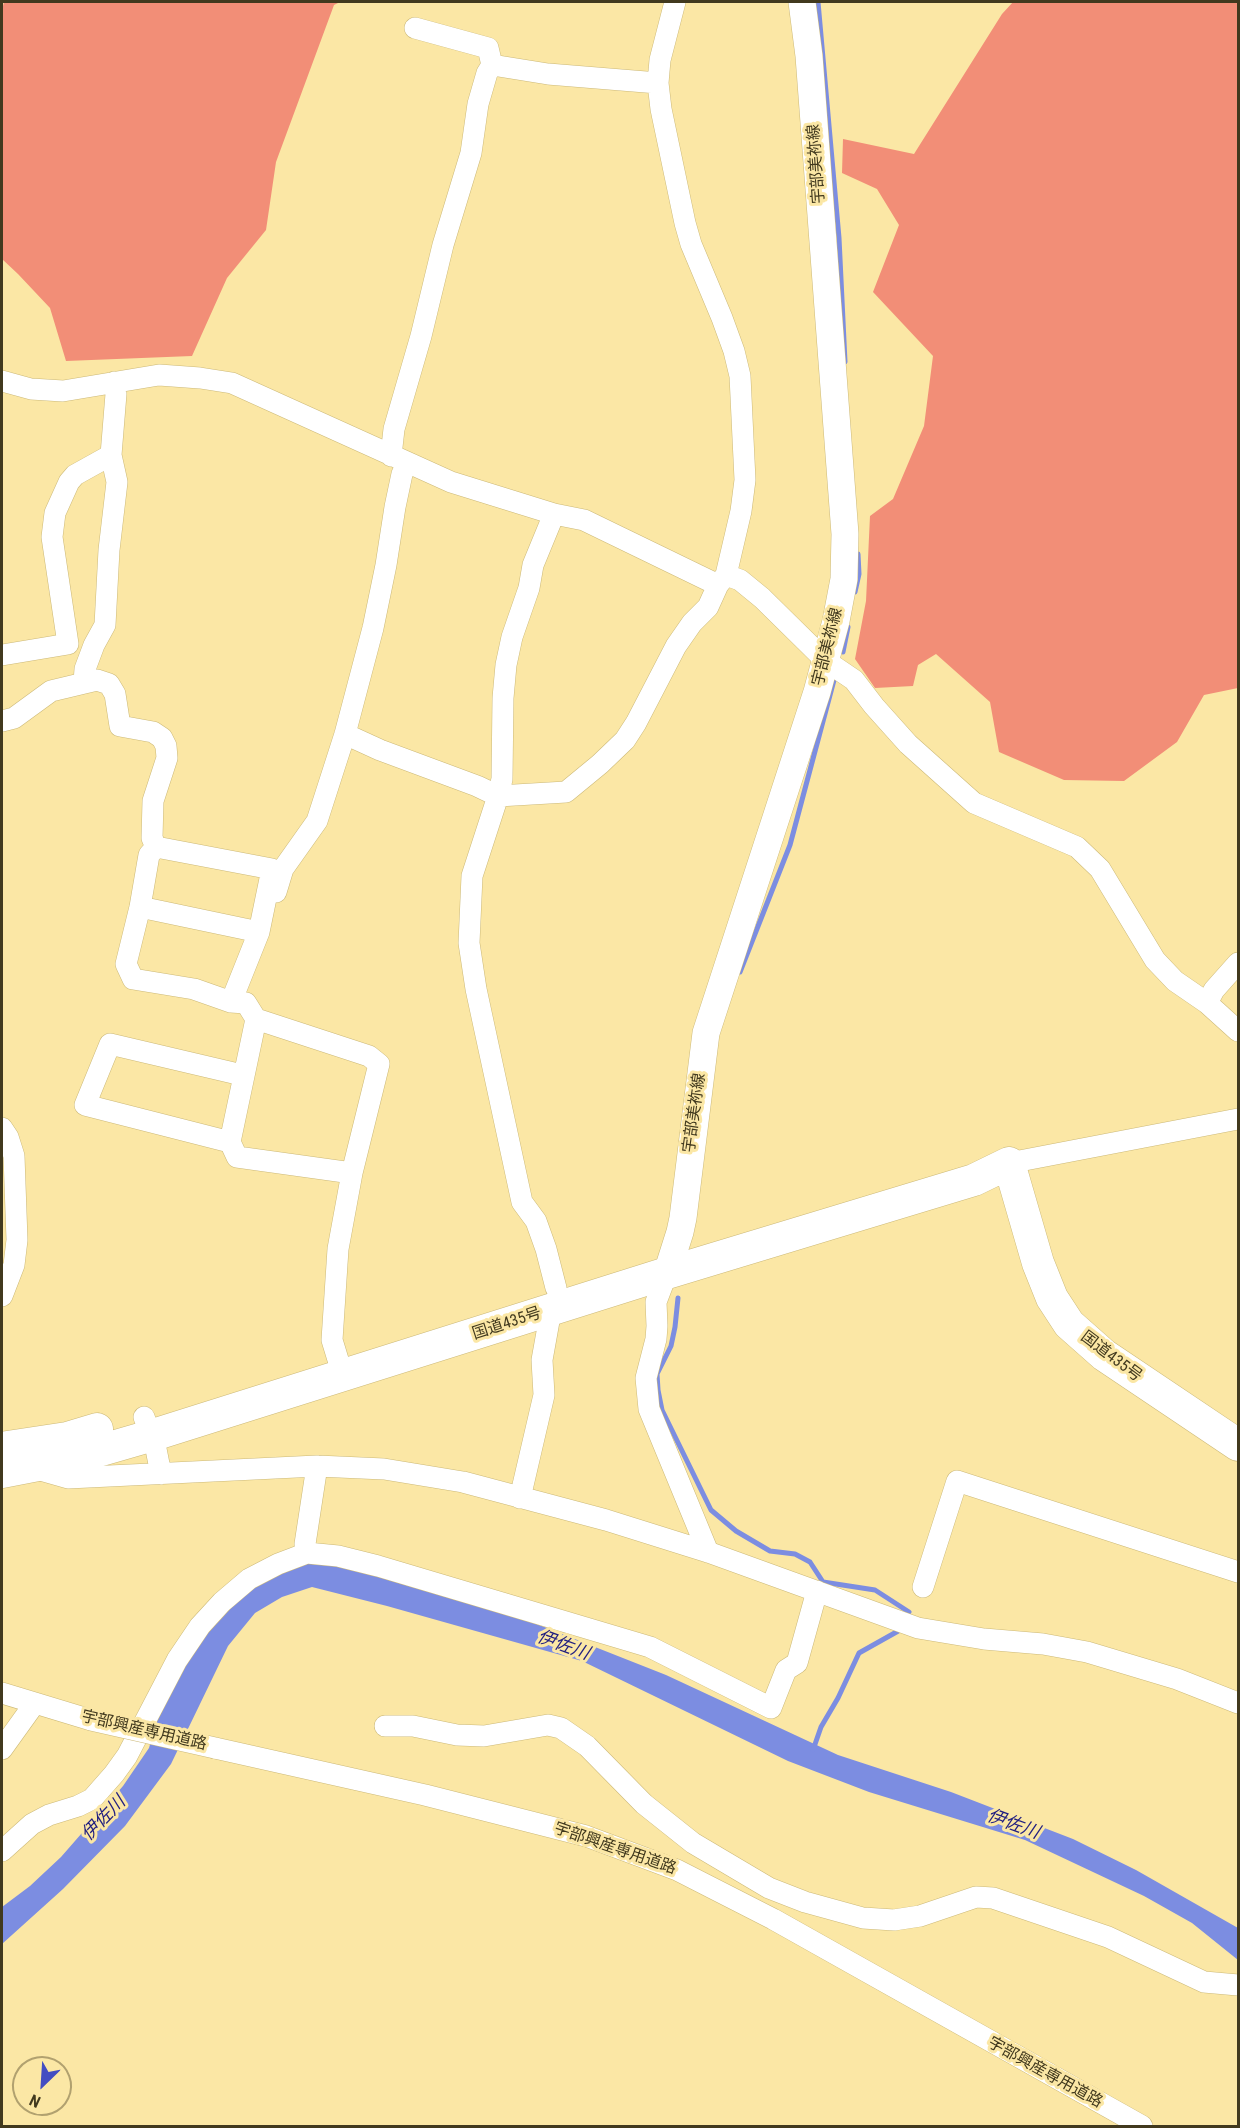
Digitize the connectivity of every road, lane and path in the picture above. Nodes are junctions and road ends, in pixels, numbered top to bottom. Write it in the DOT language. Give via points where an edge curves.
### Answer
graph roads {
  1 [pos="675,2"];
  2 [pos="802,2"];
  3 [pos="415,28"];
  4 [pos="492,65"];
  5 [pos="658,83"];
  6 [pos="2,381"];
  7 [pos="114,382"];
  8 [pos="111,455"];
  9 [pos="399,460"];
  10 [pos="554,514"];
  11 [pos="722,580"];
  12 [pos="2,655"];
  13 [pos="826,661"];
  14 [pos="84,682"];
  15 [pos="2,721"];
  16 [pos="345,734"];
  17 [pos="498,796"];
  18 [pos="156,846"];
  19 [pos="140,907"];
  20 [pos="264,908"];
  21 [pos="259,932"];
  22 [pos="1239,963"];
  23 [pos="231,1002"];
  24 [pos="1207,1003"];
  25 [pos="256,1019"];
  26 [pos="1239,1031"];
  27 [pos="243,1075"];
  28 [pos="1239,1119"];
  29 [pos="2,1128"];
  30 [pos="230,1142"];
  31 [pos="1009,1163"];
  32 [pos="352,1173"];
  33 [pos="670,1263"];
  34 [pos="2,1296"];
  35 [pos="554,1299"];
  36 [pos="340,1366"];
  37 [pos="147,1426"];
  38 [pos="1239,1445"];
  39 [pos="2,1448"];
  40 [pos="317,1467"];
  41 [pos="16,1470"];
  42 [pos="161,1474"];
  43 [pos="520,1498"];
  44 [pos="708,1552"];
  45 [pos="307,1553"];
  46 [pos="1239,1572"];
  47 [pos="923,1587"];
  48 [pos="817,1591"];
  49 [pos="2,1693"];
  50 [pos="35,1703"];
  51 [pos="1239,1703"];
  52 [pos="386,1726"];
  53 [pos="2,1749"];
  54 [pos="2,1851"];
  55 [pos="1235,1985"];
  56 [pos="1142,2127"];
  1 -- 5 [label="street"];
  2 -- 13 [label="main road, 宇部美祢線" via="845,534 844,579"];
  3 -- 4 [label="street" via="488,48"];
  4 -- 5 [label="street"];
  4 -- 9 [label="street" via="478,104 471,153 394,429"];
  5 -- 11 [label="street" via="685,223 740,376 745,480 741,511"];
  6 -- 7 [label="street" via="31,389 63,391"];
  7 -- 8 [label="street"];
  7 -- 9 [label="street" via="159,375 232,383"];
  8 -- 12 [label="street" via="75,475 54,513 52,537 68,644"];
  8 -- 14 [label="street" via="117,482 105,625 85,669"];
  9 -- 10 [label="street" via="451,482"];
  9 -- 16 [label="street" via="386,565"];
  10 -- 11 [label="street" via="584,520"];
  10 -- 17 [label="street" via="533,565 506,665"];
  11 -- 13 [label="street" via="740,580"];
  11 -- 17 [label="street" via="708,607 676,646 625,740 566,792"];
  13 -- 24 [label="street" via="854,680 908,744 974,803 1077,847 1100,869 1155,960 1175,981"];
  13 -- 33 [label="main road, 宇部美祢線" via="706,1033 683,1218"];
  14 -- 15 [label="street" via="51,691 14,718"];
  14 -- 18 [label="street" via="97,680 109,684 115,694 120,726 153,732 166,746 153,801 152,838"];
  16 -- 17 [label="street"];
  16 -- 20 [label="street" via="316,821 283,869 273,902"];
  17 -- 35 [label="street" via="472,876 469,943 522,1202 536,1221 546,1249"];
  18 -- 19 [label="street" via="149,855"];
  18 -- 20 [label="street" via="272,869"];
  19 -- 21 [label="street"];
  19 -- 23 [label="street" via="126,964 133,979 194,989"];
  20 -- 21 [label="street"];
  21 -- 23 [label="street"];
  22 -- 24 [label="street"];
  23 -- 25 [label="street" via="246,1003"];
  24 -- 26 [label="street"];
  25 -- 27 [label="street"];
  25 -- 32 [label="street" via="369,1056 379,1064"];
  27 -- 30 [label="street"];
  27 -- 30 [label="street" via="110,1044 85,1105"];
  28 -- 31 [label="street"];
  29 -- 34 [label="street" via="14,1156 18,1240 14,1265"];
  30 -- 32 [label="street" via="237,1157"];
  31 -- 33 [label="highway, 国道435号" via="970,1162"];
  31 -- 38 [label="highway, 国道435号" via="1038,1263 1052,1298 1069,1324 1104,1355"];
  32 -- 36 [label="street" via="338,1249 332,1340"];
  33 -- 35 [label="highway, 国道435号"];
  33 -- 44 [label="street" via="656,1302 656,1339 646,1378 649,1409"];
  35 -- 36 [label="highway, 国道435号"];
  35 -- 43 [label="street" via="542,1360 544,1395"];
  36 -- 37 [label="highway, 国道435号"];
  37 -- 39 [label="highway, 国道435号"];
  37 -- 41 [label="highway, 国道435号" via="74,1458"];
  37 -- 42 [label="street"];
  40 -- 42 [label="street"];
  40 -- 43 [label="street" via="384,1469 463,1482"];
  40 -- 45 [label="street" via="305,1544"];
  41 -- 42 [label="street" via="68,1478"];
  43 -- 44 [label="street"];
  44 -- 48 [label="street"];
  45 -- 48 [label="street" via="378,1566 650,1647 771,1708 786,1670 797,1663"];
  45 -- 54 [label="street" via="249,1580 200,1626 177,1660 127,1756 92,1799 32,1824"];
  46 -- 47 [label="street" via="957,1481"];
  48 -- 51 [label="street" via="918,1628 1087,1652 1177,1679"];
  49 -- 50 [label="street, 宇部興産専用道路"];
  50 -- 53 [label="street"];
  50 -- 56 [label="street, 宇部興産専用道路, bridge" via="91,1720 586,1836 677,1870 773,1919"];
  52 -- 55 [label="street" via="484,1736 548,1725 561,1728 587,1746 644,1804 693,1843 769,1888 805,1902 863,1918 894,1920 920,1917 976,1897 993,1898 1108,1937 1204,1982"];
}
